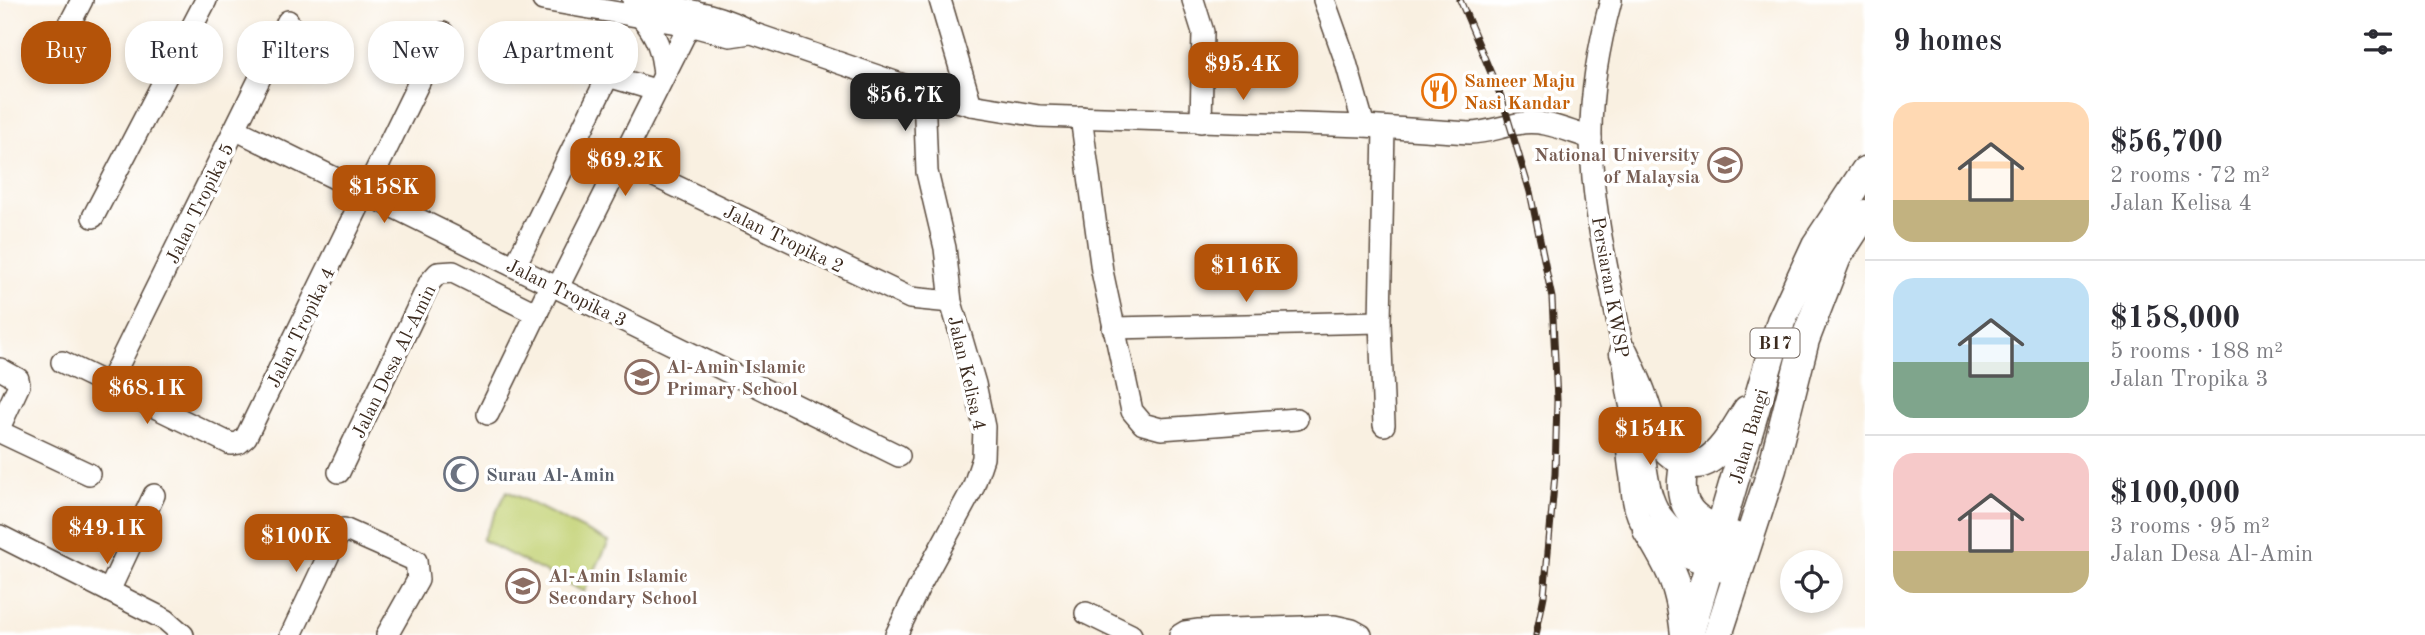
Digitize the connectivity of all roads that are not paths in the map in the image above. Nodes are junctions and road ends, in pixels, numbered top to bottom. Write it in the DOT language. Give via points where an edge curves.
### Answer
graph roads {
  1 [pos="82,0"];
  2 [pos="206,0"];
  3 [pos="542,0"];
  4 [pos="940,0"];
  5 [pos="1193,0"];
  6 [pos="1324,0"];
  7 [pos="1611,0"];
  8 [pos="637,8"];
  9 [pos="692,18"];
  10 [pos="71,21"];
  11 [pos="752,33"];
  12 [pos="722,34"];
  13 [pos="663,75"];
  14 [pos="257,84"];
  15 [pos="418,84"];
  16 [pos="924,92"];
  17 [pos="964,103"];
  18 [pos="1081,117"];
  19 [pos="1201,122"];
  20 [pos="1374,127"];
  21 [pos="235,129"];
  22 [pos="1591,138"];
  23 [pos="621,160"];
  24 [pos="1865,171"];
  25 [pos="366,193"];
  26 [pos="1865,214"];
  27 [pos="93,217"];
  28 [pos="515,267"];
  29 [pos="554,286"];
  30 [pos="951,302"];
  31 [pos="537,314"];
  32 [pos="1380,322"];
  33 [pos="1113,328"];
  34 [pos="1624,353"];
  35 [pos="62,362"];
  36 [pos="0,369"];
  37 [pos="109,384"];
  38 [pos="1761,391"];
  39 [pos="1631,408"];
  40 [pos="488,414"];
  41 [pos="1297,419"];
  42 [pos="1384,425"];
  43 [pos="0,426"];
  44 [pos="0,432"];
  45 [pos="900,456"];
  46 [pos="1685,462"];
  47 [pos="339,472"];
  48 [pos="89,474"];
  49 [pos="154,495"];
  50 [pos="1647,530"];
  51 [pos="0,536"];
  52 [pos="1715,549"];
  53 [pos="1743,559"];
  54 [pos="109,591"];
  55 [pos="1086,613"];
  56 [pos="182,635"];
  57 [pos="291,635"];
  58 [pos="387,635"];
  59 [pos="896,635"];
  60 [pos="1131,635"];
  61 [pos="1180,635"];
  62 [pos="1362,635"];
  63 [pos="1687,635"];
  64 [pos="1718,635"];
  1 -- 10 [label="street"];
  2 -- 27 [label="street"];
  3 -- 8 [label="street"];
  4 -- 17 [label="street"];
  5 -- 19 [label="street" via="1203,32"];
  6 -- 20 [label="street"];
  7 -- 22 [label="street, Persiaran KWSP" via="1594,87"];
  8 -- 9 [label="street"];
  8 -- 13 [label="street" via="660,44"];
  9 -- 11 [label="street" via="734,22"];
  9 -- 12 [label="street"];
  9 -- 13 [label="street"];
  11 -- 12 [label="street"];
  11 -- 16 [label="street"];
  12 -- 13 [label="street" via="697,41"];
  13 -- 23 [label="street"];
  13 -- 28 [label="street" via="608,76"];
  14 -- 21 [label="street, Jalan Tropika 5"];
  15 -- 25 [label="street, Jalan Tropika 4"];
  16 -- 17 [label="street"];
  16 -- 30 [label="street, Jalan Kelisa 4" via="928,172"];
  17 -- 18 [label="street" via="1039,116"];
  18 -- 19 [label="street"];
  18 -- 33 [label="street"];
  19 -- 20 [label="street"];
  20 -- 22 [label="street" via="1480,133 1538,123"];
  20 -- 32 [label="street"];
  21 -- 25 [label="street, Jalan Tropika 3"];
  21 -- 37 [label="street, Jalan Tropika 5"];
  22 -- 34 [label="street, Persiaran KWSP" via="1602,244"];
  23 -- 29 [label="street"];
  23 -- 30 [label="street, Jalan Tropika 2" via="910,299"];
  24 -- 38 [label="main road, Jalan Bangi / B17" via="1816,244 1781,321"];
  25 -- 28 [label="street, Jalan Tropika 3"];
  25 -- 37 [label="street, Jalan Tropika 4" via="246,437 239,443 231,444"];
  26 -- 53 [label="main road, Jalan Bangi / B17" via="1837,257 1805,340"];
  28 -- 29 [label="street, Jalan Tropika 3"];
  29 -- 31 [label="street"];
  29 -- 45 [label="street, Jalan Tropika 3"];
  30 -- 59 [label="street, Jalan Kelisa 4" via="984,427 983,458 974,488"];
  31 -- 40 [label="street"];
  31 -- 47 [label="street, Jalan Desa Al-Amin" via="453,272 438,273"];
  32 -- 33 [label="street"];
  32 -- 42 [label="street"];
  33 -- 41 [label="street" via="1132,411 1143,424 1161,429"];
  34 -- 39 [label="street, Persiaran KWSP"];
  34 -- 46 [label="main road" via="1660,442"];
  35 -- 37 [label="street, Jalan Tropika 4"];
  36 -- 43 [label="street" via="18,379 19,386"];
  38 -- 46 [label="main road" via="1708,461 1697,465"];
  38 -- 52 [label="main road, Jalan Bangi / B17"];
  39 -- 50 [label="street, Persiaran KWSP" via="1625,443 1634,502"];
  39 -- 52 [label="street, Persiaran KWSP" via="1659,513 1668,525"];
  44 -- 48 [label="street"];
  46 -- 52 [label="main road" via="1680,487 1687,510"];
  49 -- 54 [label="street"];
  50 -- 52 [label="street, Persiaran KWSP" via="1691,560"];
  50 -- 63 [label="main road" via="1678,589"];
  51 -- 54 [label="street"];
  52 -- 53 [label="main road"];
  52 -- 63 [label="main road, Jalan Bangi / B17"];
  53 -- 64 [label="main road, Jalan Bangi / B17"];
  54 -- 56 [label="street" via="166,620"];
  55 -- 60 [label="street"];
  57 -- 58 [label="street" via="344,529 416,561 418,580"];
  61 -- 62 [label="street" via="1199,630 1334,626"];
}
